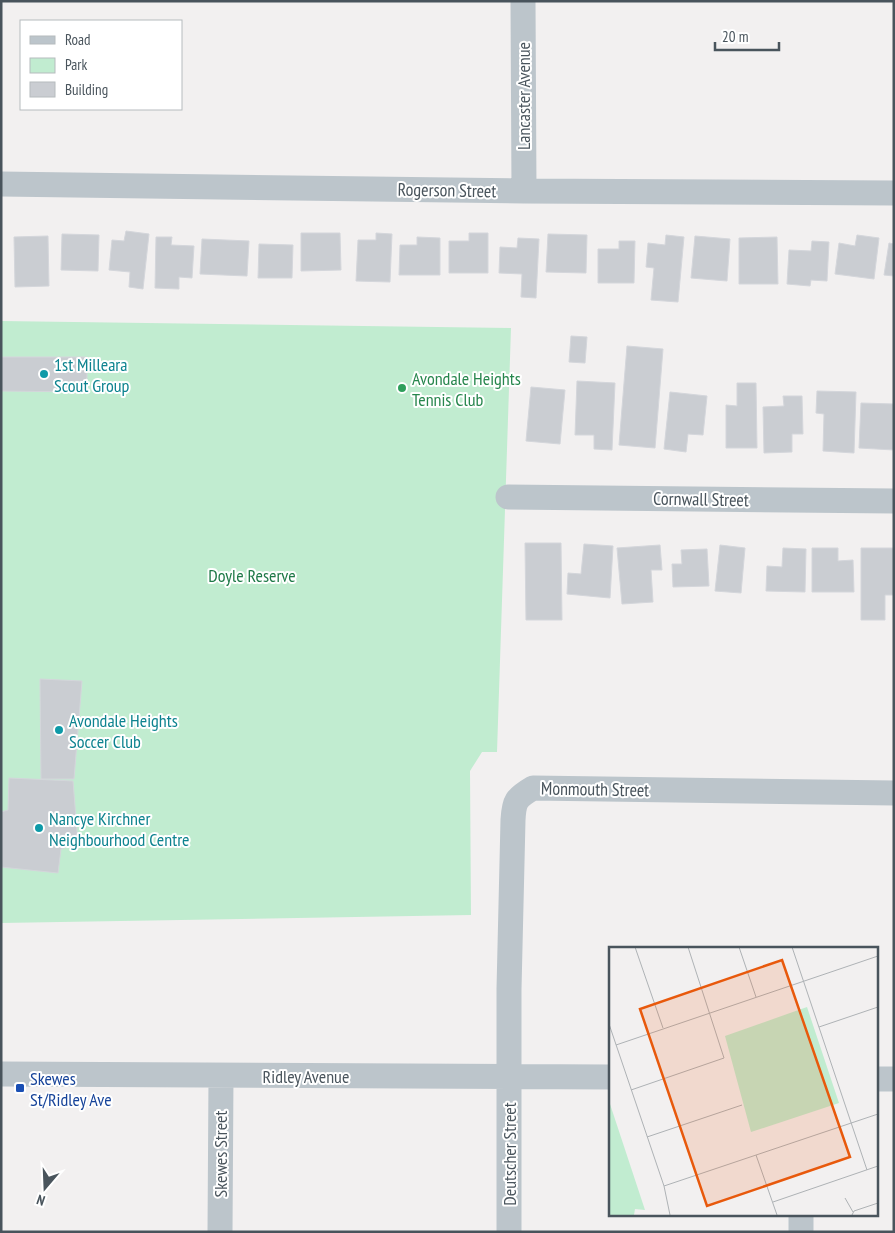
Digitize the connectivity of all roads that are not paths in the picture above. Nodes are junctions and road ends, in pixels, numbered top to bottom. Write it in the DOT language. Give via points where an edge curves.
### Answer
graph roads {
  1 [pos="523,1"];
  2 [pos="1,184"];
  3 [pos="524,191"];
  4 [pos="894,193"];
  5 [pos="508,497"];
  6 [pos="894,501"];
  7 [pos="894,793"];
  8 [pos="1,1074"];
  9 [pos="221,1076"];
  10 [pos="509,1076"];
  11 [pos="609,1077"];
  12 [pos="878,1079"];
  13 [pos="894,1079"];
  14 [pos="801,1216"];
  15 [pos="220,1232"];
  16 [pos="509,1232"];
  17 [pos="801,1232"];
  1 -- 3 [label="street, Lancaster Avenue"];
  2 -- 3 [label="street, Rogerson Street"];
  3 -- 4 [label="street, Rogerson Street"];
  5 -- 6 [label="street, Cornwall Street"];
  7 -- 10 [label="street, Monmouth Street" via="532,788 519,796 513,820"];
  8 -- 9 [label="street, Ridley Avenue"];
  9 -- 10 [label="street, Ridley Avenue"];
  9 -- 15 [label="street, Skewes Street"];
  10 -- 11 [label="street, Ridley Avenue"];
  10 -- 16 [label="street, Deutscher Street"];
  12 -- 13 [label="street"];
  14 -- 17 [label="street"];
}
